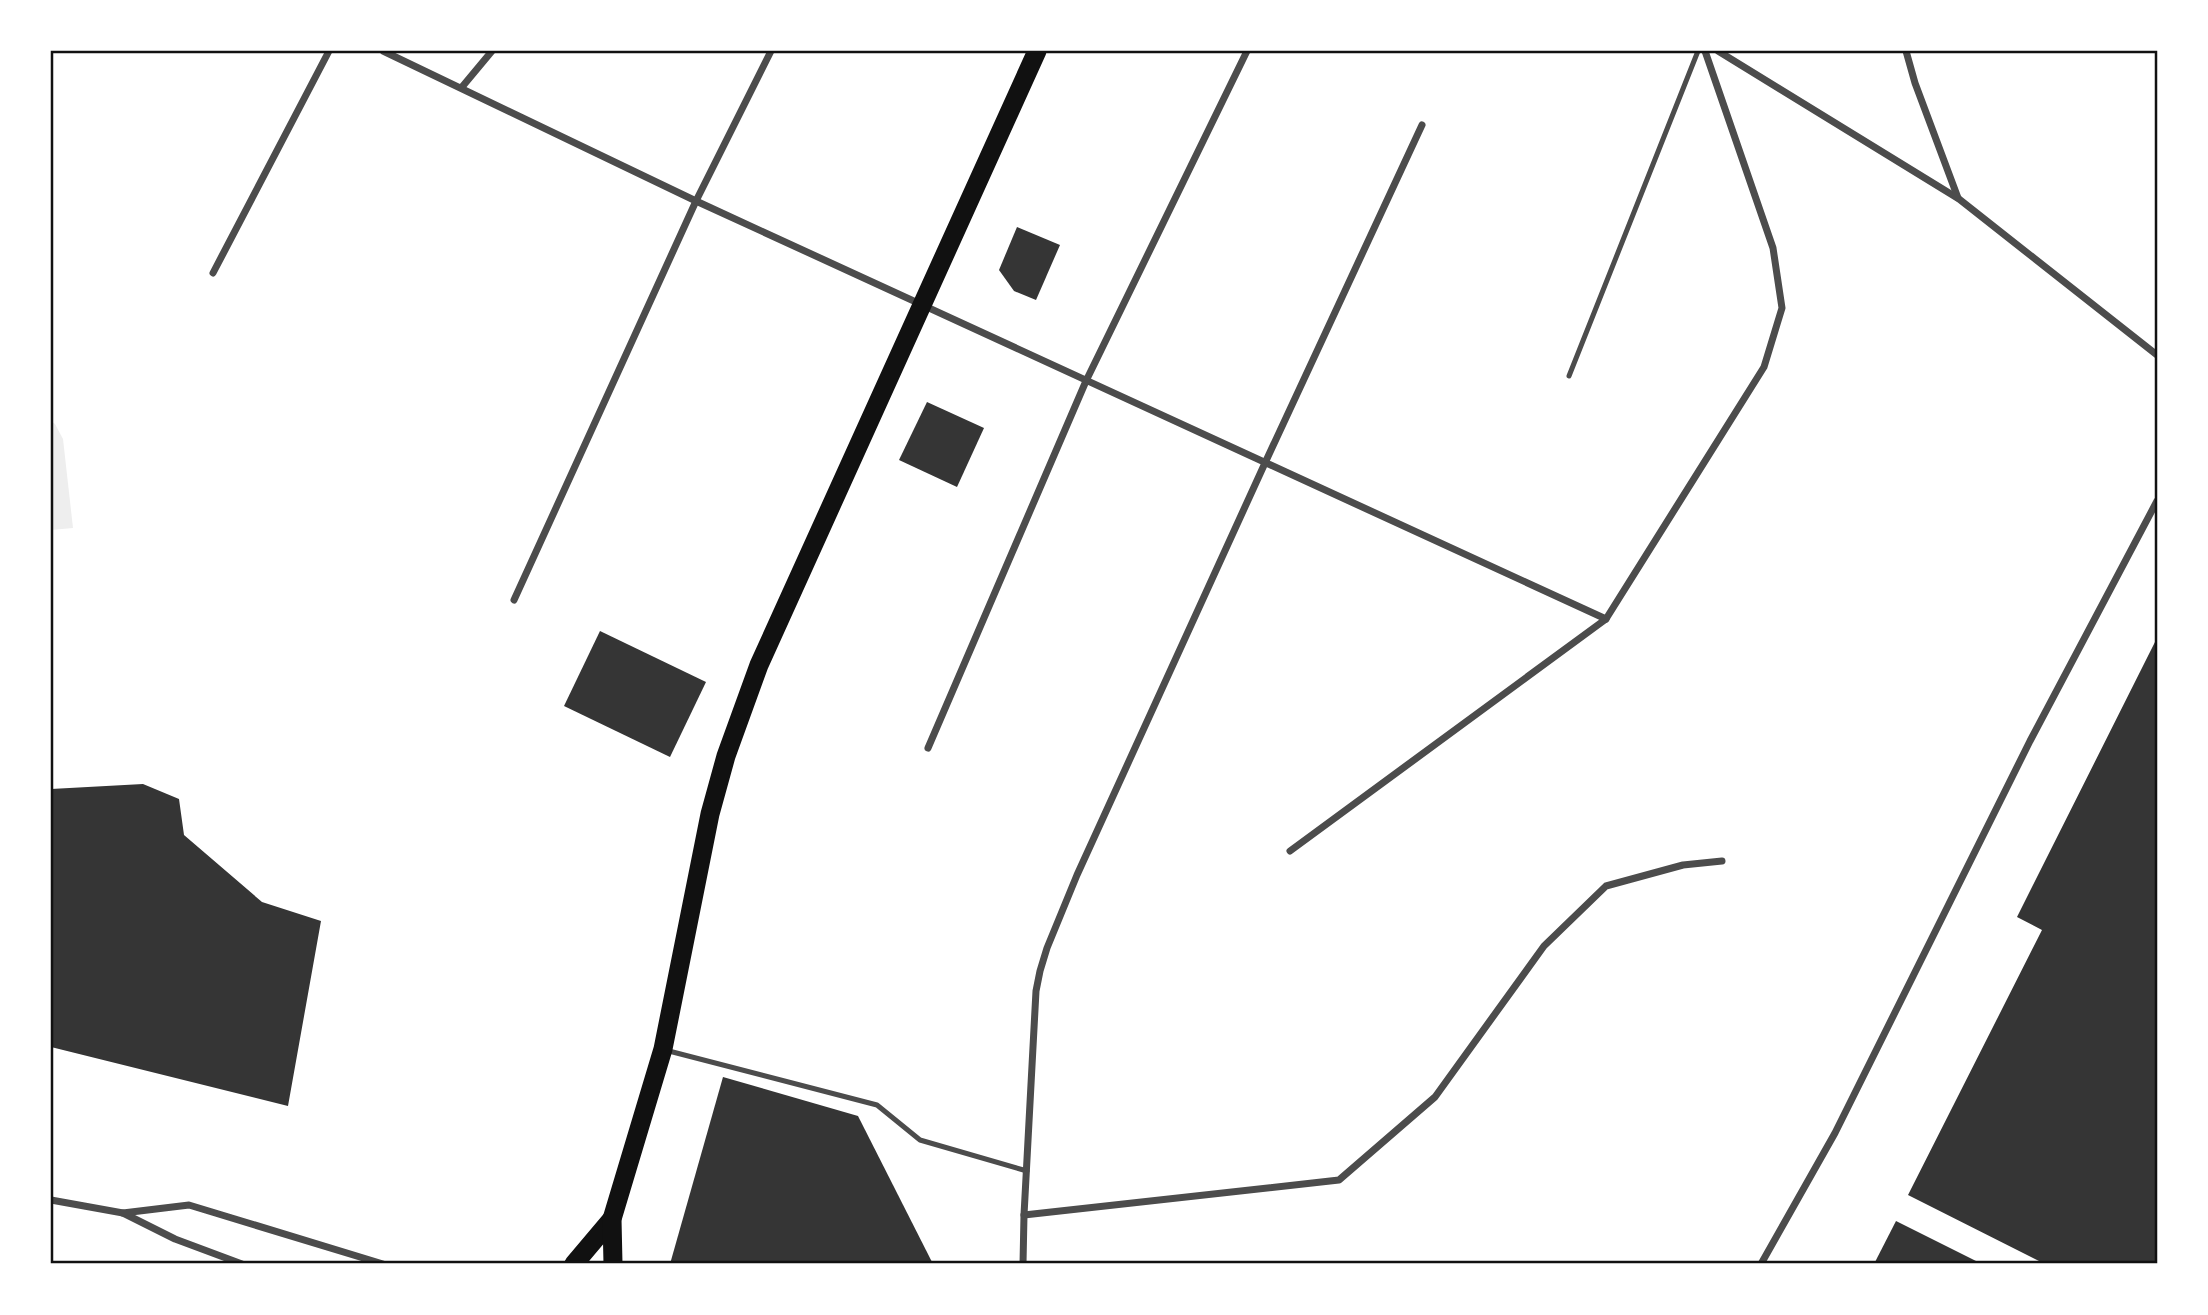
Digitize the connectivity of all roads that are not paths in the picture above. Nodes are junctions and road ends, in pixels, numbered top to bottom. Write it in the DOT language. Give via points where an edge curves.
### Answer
graph roads {
  1 [pos="329,51"];
  2 [pos="383,51"];
  3 [pos="492,51"];
  4 [pos="771,51"];
  5 [pos="1037,51"];
  6 [pos="1247,51"];
  7 [pos="1698,51"];
  8 [pos="1705,51"];
  9 [pos="1718,51"];
  10 [pos="1906,51"];
  11 [pos="462,87"];
  12 [pos="1422,125"];
  13 [pos="1959,199"];
  14 [pos="696,201"];
  15 [pos="213,273"];
  16 [pos="922,305"];
  17 [pos="2157,355"];
  18 [pos="1569,376"];
  19 [pos="1086,381"];
  20 [pos="1265,463"];
  21 [pos="2157,502"];
  22 [pos="514,600"];
  23 [pos="1606,619"];
  24 [pos="928,748"];
  25 [pos="1290,851"];
  26 [pos="1722,861"];
  27 [pos="663,1049"];
  28 [pos="1027,1171"];
  29 [pos="51,1200"];
  30 [pos="123,1213"];
  31 [pos="1024,1215"];
  32 [pos="612,1219"];
  33 [pos="242,1264"];
  34 [pos="383,1264"];
  35 [pos="574,1264"];
  36 [pos="613,1264"];
  37 [pos="1023,1264"];
  38 [pos="1761,1264"];
  1 -- 15 [label="street"];
  2 -- 11 [label="street"];
  3 -- 11 [label="street"];
  4 -- 14 [label="street"];
  5 -- 16 [label="highway"];
  6 -- 19 [label="street"];
  7 -- 18 [label="lane"];
  8 -- 23 [label="street" via="1773,248 1782,308 1764,366"];
  9 -- 13 [label="street"];
  10 -- 13 [label="street"];
  11 -- 14 [label="street"];
  12 -- 20 [label="street"];
  13 -- 17 [label="street"];
  14 -- 16 [label="street"];
  14 -- 22 [label="street"];
  16 -- 19 [label="street"];
  16 -- 27 [label="highway" via="759,665 726,756"];
  19 -- 20 [label="street"];
  19 -- 24 [label="street"];
  20 -- 23 [label="street"];
  20 -- 28 [label="street" via="1047,948 1036,992"];
  21 -- 38 [label="street" via="2035,731 1835,1133"];
  23 -- 25 [label="street"];
  26 -- 31 [label="street" via="1683,865 1606,886 1544,946 1435,1097 1339,1180"];
  27 -- 28 [label="lane" via="877,1105 920,1140"];
  27 -- 32 [label="highway"];
  28 -- 31 [label="street"];
  29 -- 30 [label="street"];
  30 -- 33 [label="street"];
  30 -- 34 [label="street" via="189,1205"];
  31 -- 37 [label="street"];
  32 -- 35 [label="highway"];
  32 -- 36 [label="highway"];
}
